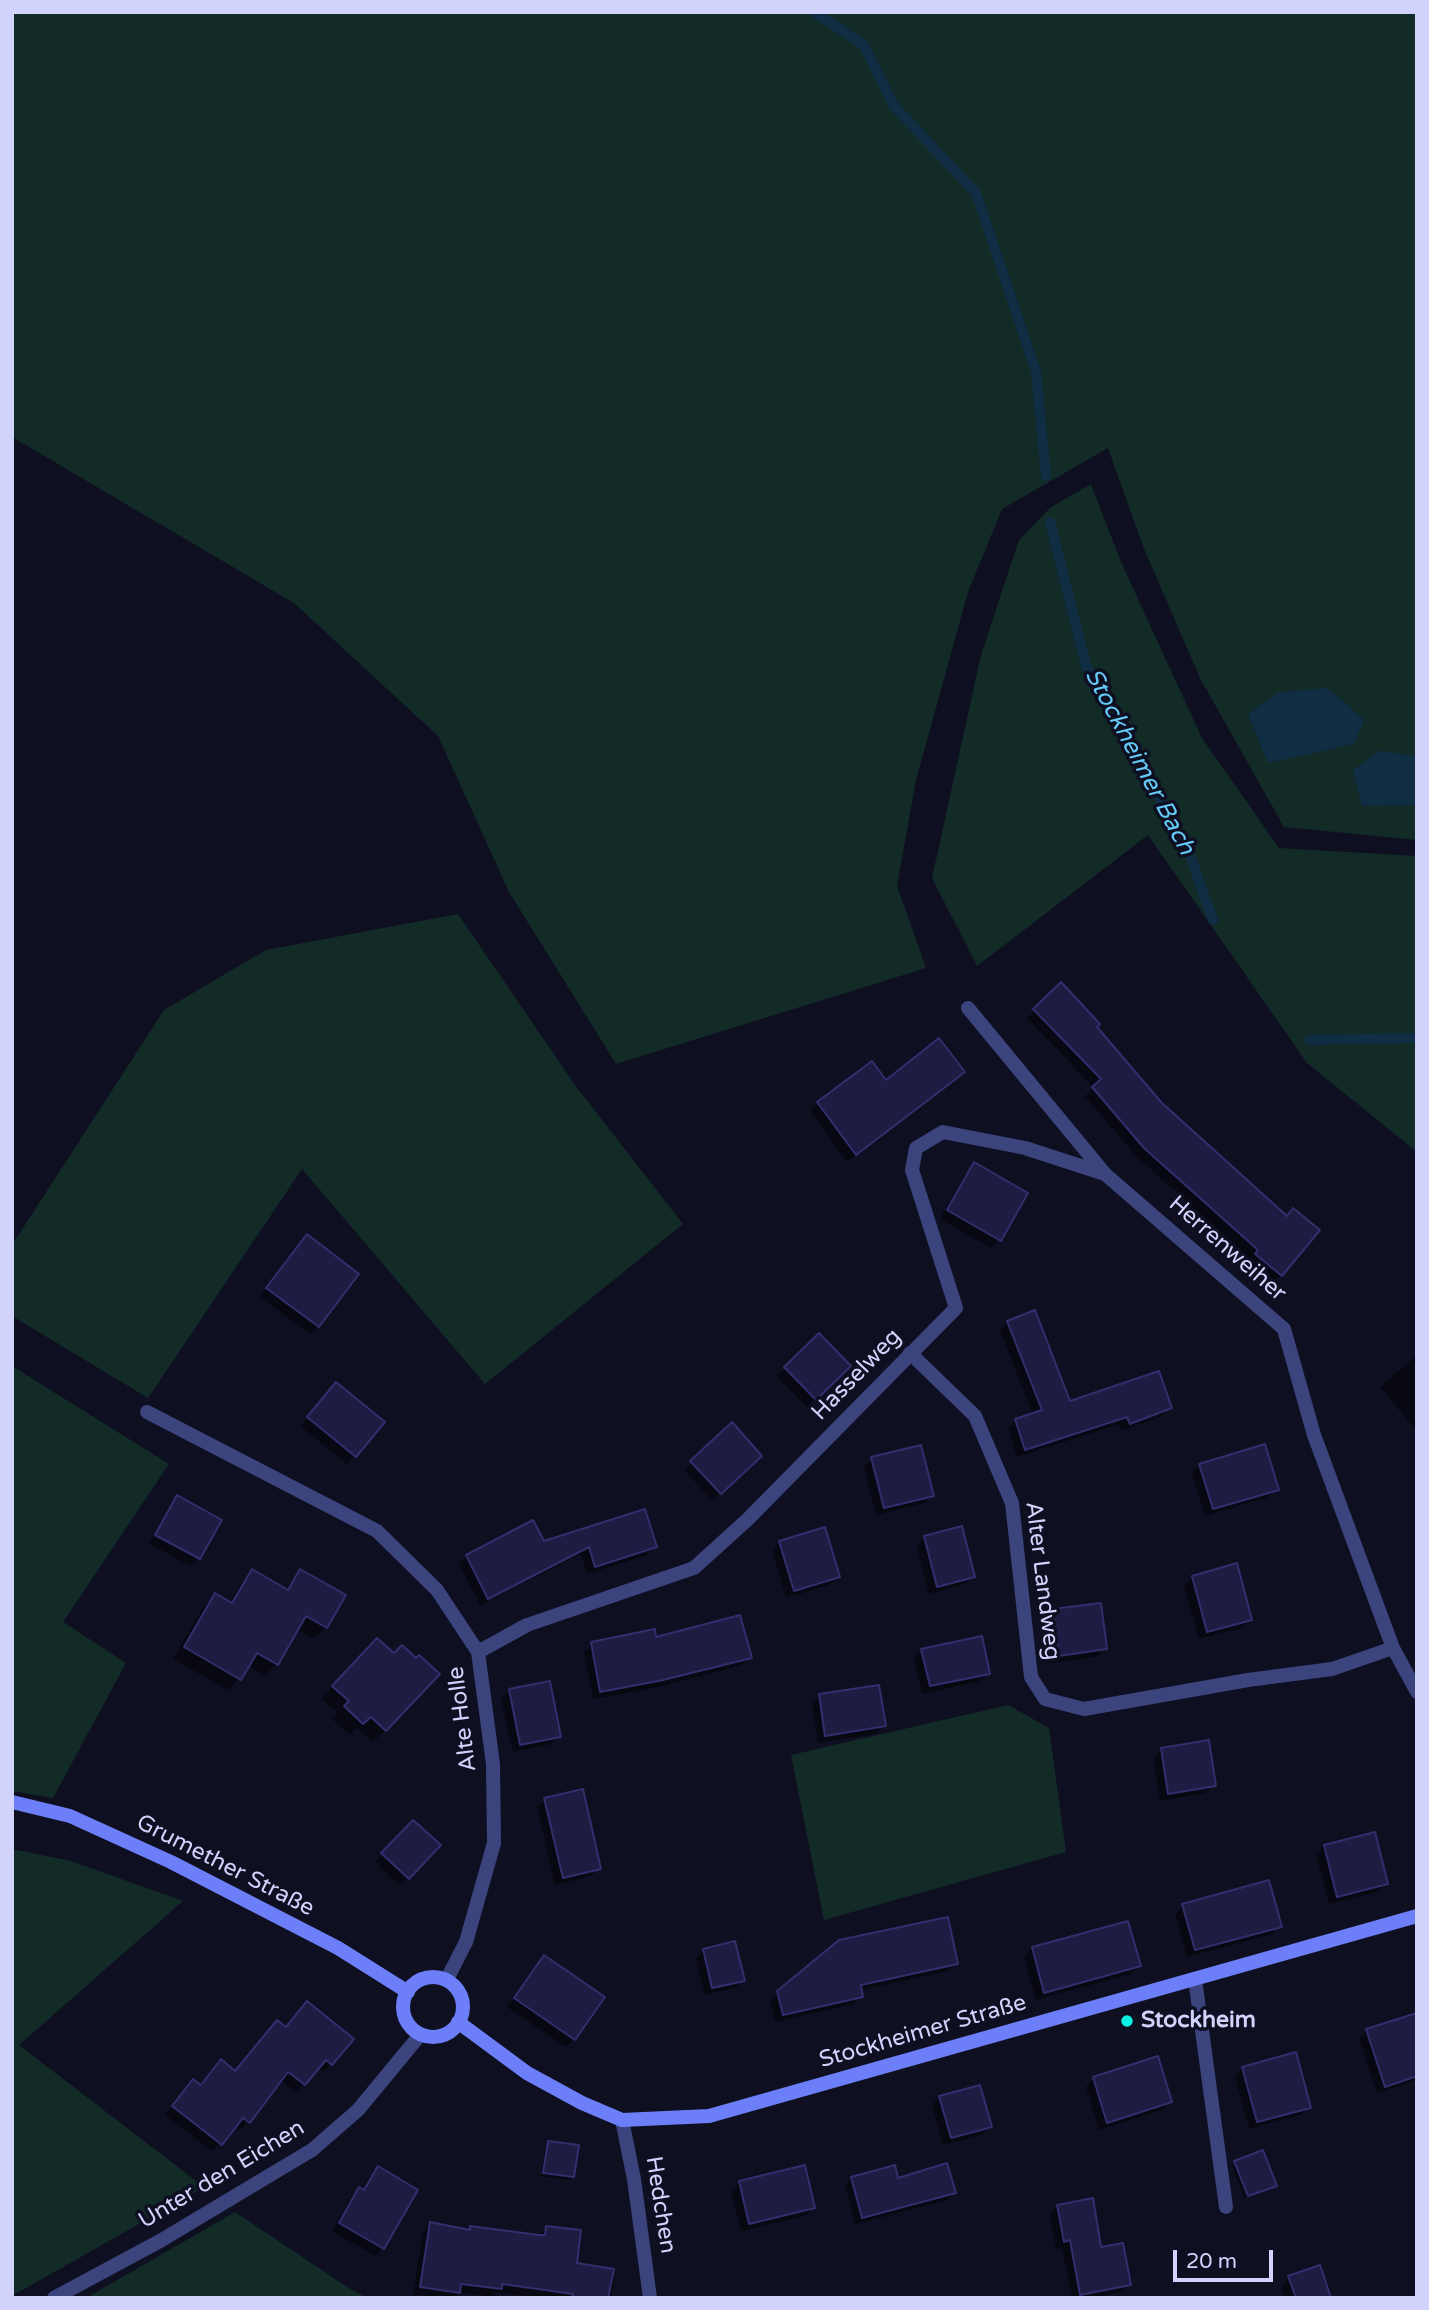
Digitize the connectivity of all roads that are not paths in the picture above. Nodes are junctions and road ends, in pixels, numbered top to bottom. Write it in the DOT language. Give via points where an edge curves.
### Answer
graph roads {
  1 [pos="968,1008"];
  2 [pos="1105,1174"];
  3 [pos="910,1353"];
  4 [pos="147,1412"];
  5 [pos="1393,1648"];
  6 [pos="478,1652"];
  7 [pos="1417,1692"];
  8 [pos="12,1802"];
  9 [pos="1417,1916"];
  10 [pos="447,1979"];
  11 [pos="1195,1979"];
  12 [pos="408,1992"];
  13 [pos="458,2022"];
  14 [pos="420,2035"];
  15 [pos="622,2120"];
  16 [pos="1226,2207"];
  17 [pos="54,2298"];
  18 [pos="650,2298"];
  1 -- 2 [label="street, Herrenweiher"];
  2 -- 3 [label="street, Hasselweg" via="1025,1148 943,1132 916,1148 912,1170 956,1308"];
  2 -- 5 [label="street, Herrenweiher" via="1284,1329 1314,1435"];
  3 -- 5 [label="street, Alter Landweg" via="975,1416 1012,1503 1031,1677 1045,1699 1084,1709 1332,1669"];
  3 -- 6 [label="street, Hasselweg" via="694,1568 527,1625"];
  4 -- 6 [label="street, Alte Holle" via="377,1531 437,1590"];
  5 -- 7 [label="street, Herrenweiher"];
  6 -- 10 [label="street, Alte Holle" via="493,1764 494,1843 466,1942"];
  8 -- 12 [label="street, Grumether Straße" via="70,1816 171,1862 338,1948"];
  9 -- 11 [label="street, Stockheimer Straße"];
  10 -- 12 [label="street" via="429,1976"];
  10 -- 13 [label="street" via="462,1995"];
  11 -- 15 [label="street, Stockheimer Straße" via="709,2116"];
  11 -- 16 [label="street"];
  12 -- 14 [label="street" via="403,2009"];
  13 -- 14 [label="street" via="444,2035"];
  13 -- 15 [label="street, Stockheimer Straße" via="527,2073"];
  14 -- 17 [label="street, Unter den Eichen" via="358,2110 312,2150 171,2235"];
  15 -- 18 [label="street, Hedchen"];
}
